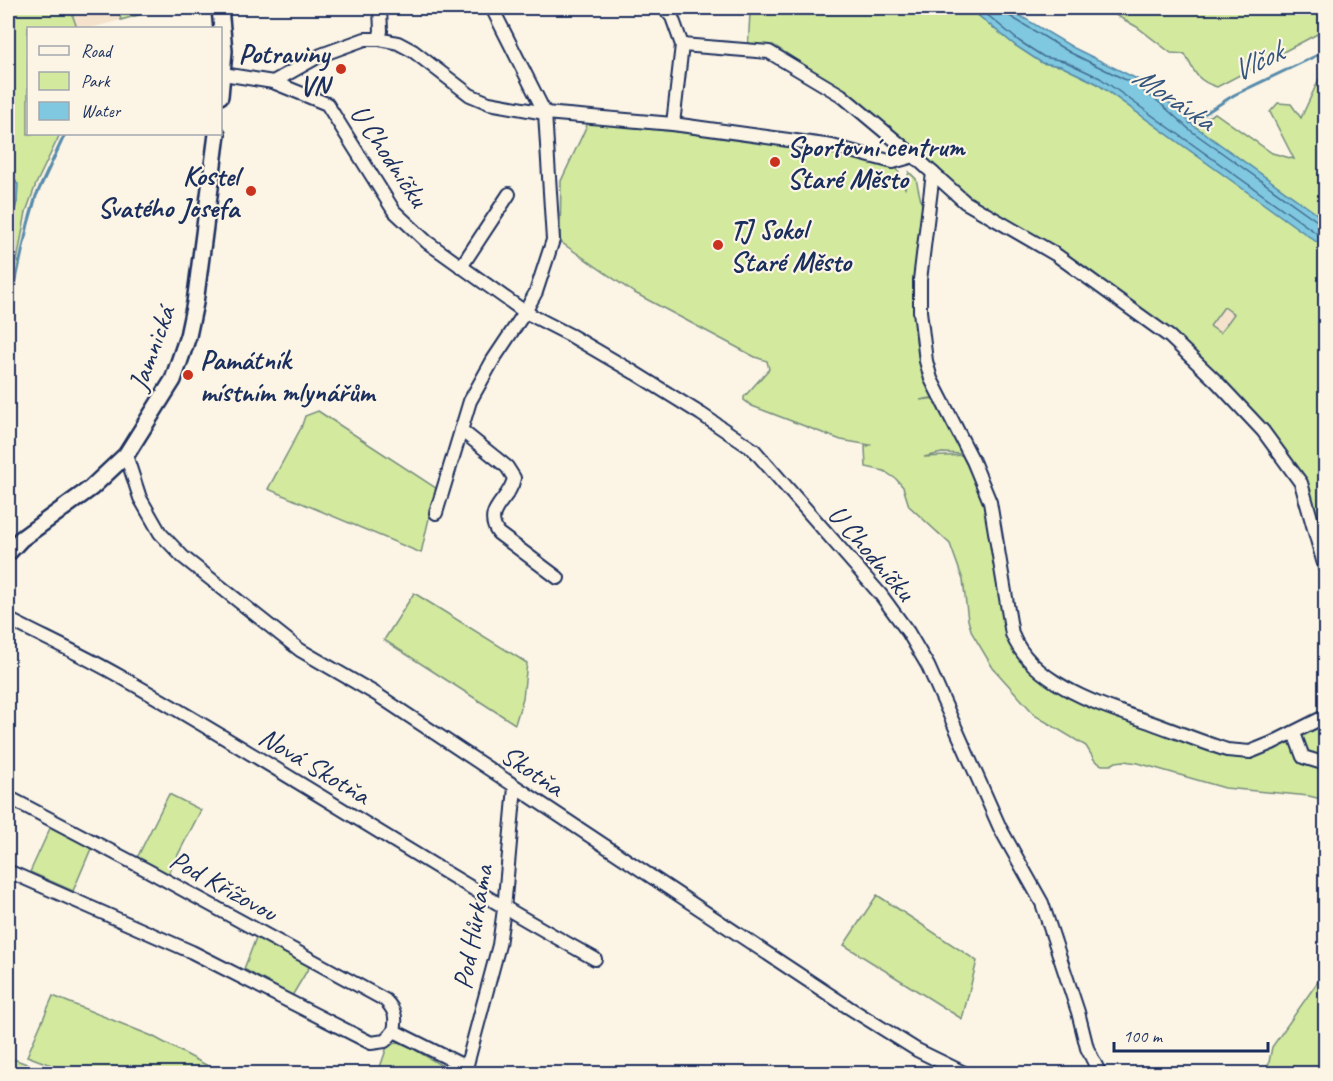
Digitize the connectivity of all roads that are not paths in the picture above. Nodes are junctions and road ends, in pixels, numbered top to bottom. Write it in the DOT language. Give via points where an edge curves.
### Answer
graph roads {
  1 [pos="220,8"];
  2 [pos="380,8"];
  3 [pos="492,8"];
  4 [pos="664,8"];
  5 [pos="379,39"];
  6 [pos="682,45"];
  7 [pos="223,74"];
  8 [pos="222,81"];
  9 [pos="273,82"];
  10 [pos="545,113"];
  11 [pos="673,124"];
  12 [pos="217,135"];
  13 [pos="914,156"];
  14 [pos="933,173"];
  15 [pos="509,194"];
  16 [pos="461,267"];
  17 [pos="525,312"];
  18 [pos="461,430"];
  19 [pos="126,455"];
  20 [pos="436,513"];
  21 [pos="8,553"];
  22 [pos="1326,571"];
  23 [pos="558,578"];
  24 [pos="8,619"];
  25 [pos="1326,716"];
  26 [pos="1294,733"];
  27 [pos="1326,764"];
  28 [pos="515,787"];
  29 [pos="8,798"];
  30 [pos="8,871"];
  31 [pos="504,909"];
  32 [pos="595,959"];
  33 [pos="394,1031"];
  34 [pos="465,1070"];
  35 [pos="966,1074"];
  36 [pos="1100,1074"];
  1 -- 7 [label="main road"];
  2 -- 5 [label="street"];
  3 -- 10 [label="street"];
  4 -- 6 [label="street" via="672,17"];
  5 -- 9 [label="street" via="365,39 321,55"];
  5 -- 10 [label="street" via="413,51 470,95 489,103"];
  6 -- 11 [label="street"];
  6 -- 13 [label="street" via="769,52 841,95"];
  7 -- 8 [label="main road"];
  7 -- 9 [label="street"];
  9 -- 16 [label="street, U Chodníčku" via="327,104 394,211"];
  10 -- 11 [label="street"];
  10 -- 17 [label="street" via="553,240 536,292"];
  11 -- 13 [label="street" via="832,146 893,162"];
  12 -- 19 [label="main road, Jamnická" via="188,336 173,380"];
  13 -- 14 [label="street"];
  14 -- 22 [label="street" via="965,202 1055,254 1170,337 1216,382 1263,431 1301,483"];
  14 -- 26 [label="street" via="920,280 926,361 990,502 1017,648 1077,695 1216,747 1250,752"];
  15 -- 16 [label="street"];
  16 -- 17 [label="street, U Chodníčku"];
  17 -- 18 [label="street" via="470,400"];
  17 -- 36 [label="street, U Chodníčku" via="635,373 754,450 881,595 928,666 1000,828 1042,903 1087,1048"];
  18 -- 20 [label="street"];
  18 -- 23 [label="street" via="507,467 514,478 513,487 492,515 492,524 498,533"];
  19 -- 21 [label="main road, Jamnická" via="91,488 21,539"];
  19 -- 28 [label="street, Skotňa" via="140,498 160,533 183,557 300,650 376,694"];
  24 -- 31 [label="street, Nová Skotňa" via="120,676"];
  25 -- 26 [label="street"];
  26 -- 27 [label="street" via="1304,757"];
  28 -- 31 [label="street, Pod Hůrkama"];
  28 -- 35 [label="street, Skotňa" via="848,1007 917,1050"];
  29 -- 33 [label="street, Pod Křížovou" via="385,1000 394,1010"];
  30 -- 33 [label="street" via="192,952 371,1043 385,1041"];
  31 -- 32 [label="street, Nová Skotňa"];
  31 -- 34 [label="street, Pod Hůrkama" via="499,945"];
  33 -- 34 [label="street"];
}
